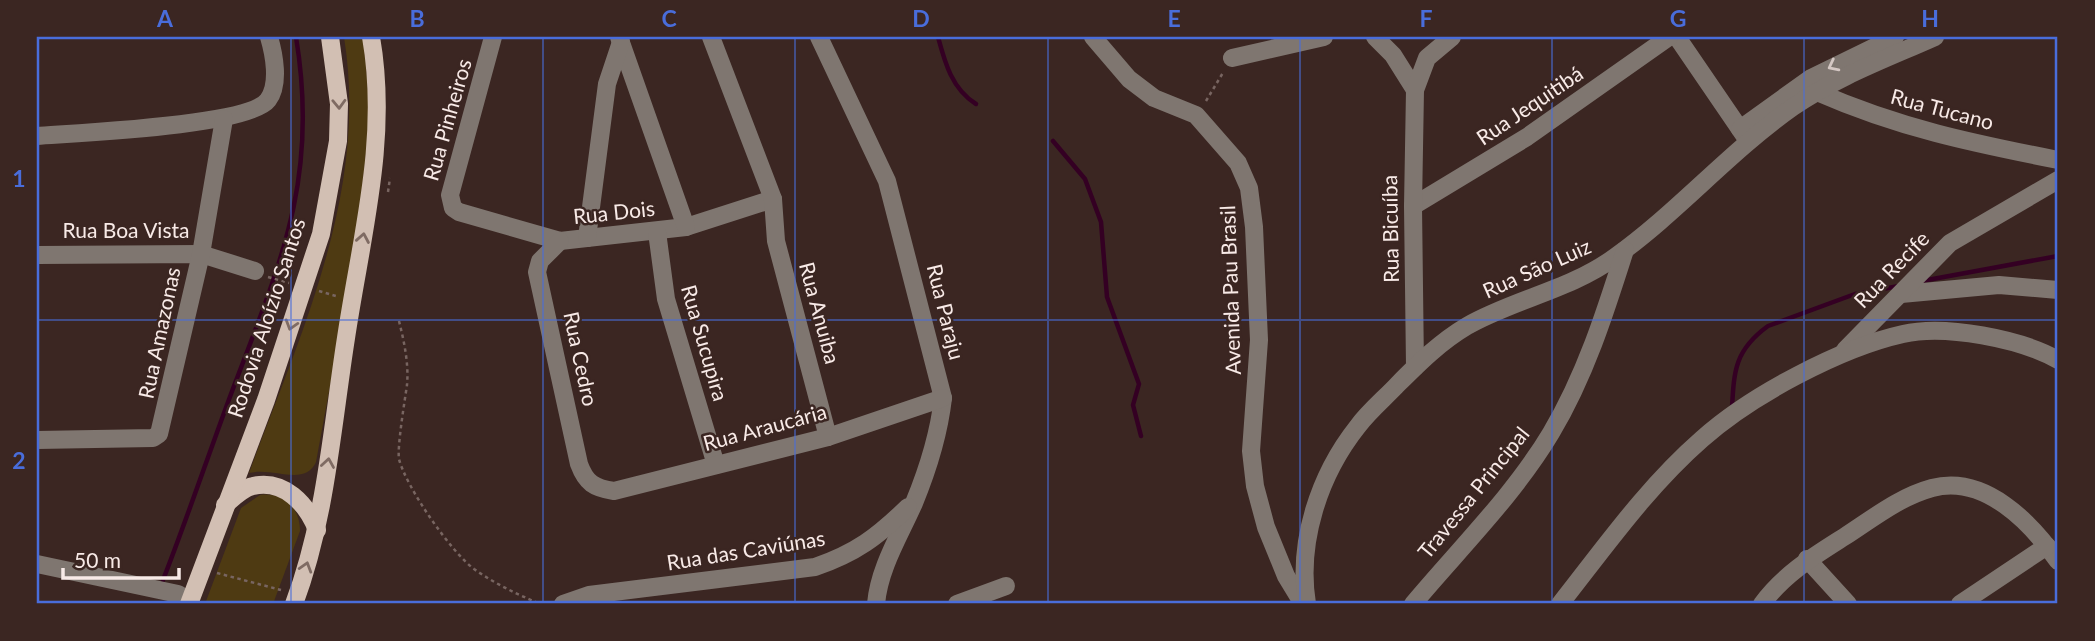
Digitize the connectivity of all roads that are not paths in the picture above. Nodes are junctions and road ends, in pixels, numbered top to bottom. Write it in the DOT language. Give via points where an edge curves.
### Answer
graph roads {
  1 [pos="269,37"];
  2 [pos="330,37"];
  3 [pos="371,37"];
  4 [pos="493,37"];
  5 [pos="711,37"];
  6 [pos="819,37"];
  7 [pos="1093,37"];
  8 [pos="1324,37"];
  9 [pos="1375,37"];
  10 [pos="1452,37"];
  11 [pos="1669,37"];
  12 [pos="1677,37"];
  13 [pos="1895,37"];
  14 [pos="1935,37"];
  15 [pos="620,39"];
  16 [pos="1232,58"];
  17 [pos="1415,90"];
  18 [pos="1818,92"];
  19 [pos="224,119"];
  20 [pos="1744,135"];
  21 [pos="37,136"];
  22 [pos="2058,160"];
  23 [pos="2058,180"];
  24 [pos="773,199"];
  25 [pos="1413,206"];
  26 [pos="459,212"];
  27 [pos="686,228"];
  28 [pos="657,232"];
  29 [pos="587,238"];
  30 [pos="560,241"];
  31 [pos="1625,250"];
  32 [pos="201,254"];
  33 [pos="37,255"];
  34 [pos="260,274"];
  35 [pos="2058,290"];
  36 [pos="1901,294"];
  37 [pos="1837,357"];
  38 [pos="2058,360"];
  39 [pos="1415,367"];
  40 [pos="943,398"];
  41 [pos="828,437"];
  42 [pos="37,440"];
  43 [pos="716,465"];
  44 [pos="596,489"];
  45 [pos="915,499"];
  46 [pos="224,506"];
  47 [pos="317,530"];
  48 [pos="2047,546"];
  49 [pos="1807,559"];
  50 [pos="2058,561"];
  51 [pos="37,564"];
  52 [pos="1006,586"];
  53 [pos="141,596"];
  54 [pos="641,598"];
  55 [pos="296,599"];
  56 [pos="190,603"];
  57 [pos="563,604"];
  58 [pos="876,604"];
  59 [pos="957,604"];
  60 [pos="1305,604"];
  61 [pos="1413,604"];
  62 [pos="1560,604"];
  63 [pos="1762,604"];
  64 [pos="1848,604"];
  65 [pos="1960,604"];
  1 -- 19 [label="street" via="274,87 268,101"];
  2 -- 46 [label="main road, Rodovia Aloízio Santos, one-way" via="339,104 338,141 321,234 295,284 266,400"];
  47 -- 3 [label="main road, one-way" via="351,300 375,178 378,77"];
  4 -- 26 [label="street, Rua Pinheiros" via="450,195"];
  5 -- 24 [label="street, Rua Anuiba"];
  6 -- 40 [label="street, Rua Paraju" via="887,181"];
  7 -- 60 [label="street, Avenida Pau Brasil" via="1146,92 1196,115 1238,163 1249,188 1259,340 1251,451 1254,474 1266,527 1286,576"];
  8 -- 16 [label="street"];
  9 -- 17 [label="street" via="1393,55"];
  10 -- 17 [label="street" via="1427,58"];
  11 -- 25 [label="street, Rua Jequitibá" via="1517,144"];
  12 -- 20 [label="street"];
  13 -- 20 [label="street, Rua São Luiz, one-way" via="1811,78"];
  14 -- 18 [label="street, Rua São Luiz"];
  15 -- 27 [label="street"];
  15 -- 29 [label="street" via="607,84"];
  17 -- 25 [label="street, Rua Bicuíba"];
  18 -- 20 [label="street, Rua São Luiz"];
  18 -- 22 [label="street, Rua Tucano" via="1926,133"];
  19 -- 21 [label="street"];
  19 -- 32 [label="street, Rua Amazonas"];
  20 -- 31 [label="street, Rua São Luiz"];
  23 -- 36 [label="street, Rua Recife" via="1950,243"];
  24 -- 27 [label="street, Rua Dois"];
  24 -- 41 [label="street, Rua Anuiba" via="776,241"];
  25 -- 39 [label="street, Rua Bicuíba"];
  26 -- 30 [label="street, Rua Dois"];
  27 -- 28 [label="street, Rua Dois"];
  28 -- 29 [label="street, Rua Dois"];
  28 -- 43 [label="street, Rua Sucupira" via="666,299"];
  29 -- 30 [label="street, Rua Dois"];
  30 -- 44 [label="street, Rua Cedro" via="540,261 537,272 579,464"];
  31 -- 39 [label="street, Rua São Luiz" via="1557,289 1467,326"];
  31 -- 61 [label="street, Travessa Principal" via="1601,327 1550,434 1527,469"];
  32 -- 33 [label="street, Rua Boa Vista"];
  32 -- 34 [label="street, Rua Boa Vista"];
  32 -- 42 [label="street, Rua Amazonas" via="159,434 153,438"];
  35 -- 36 [label="street" via="1998,285"];
  36 -- 37 [label="street, Rua Recife"];
  37 -- 38 [label="street" via="1905,333 1959,333 2004,340"];
  37 -- 62 [label="street" via="1762,395 1703,438 1630,513"];
  39 -- 60 [label="street, Rua São Luiz" via="1358,425 1334,460 1308,533"];
  40 -- 41 [label="street, Rua Araucária"];
  40 -- 45 [label="street, Rua Paraju" via="940,426"];
  41 -- 43 [label="street, Rua Araucária"];
  43 -- 44 [label="street, Rua Araucária" via="614,491"];
  45 -- 54 [label="street, Rua das Caviúnas" via="876,537 847,556 815,567"];
  45 -- 58 [label="street, Rua Paraju" via="882,574"];
  46 -- 47 [label="main road" via="252,486 270,485 286,490 301,503"];
  46 -- 56 [label="main road, Rodovia Aloízio Santos"];
  55 -- 47 [label="main road, one-way"];
  48 -- 49 [label="street" via="2004,503 1973,490 1945,486 1918,492"];
  48 -- 50 [label="street"];
  48 -- 65 [label="street"];
  49 -- 63 [label="street"];
  49 -- 64 [label="street"];
  51 -- 53 [label="street"];
  52 -- 59 [label="street"];
  53 -- 56 [label="street" via="178,594"];
  54 -- 57 [label="street, Rua das Caviúnas" via="589,595"];
}
